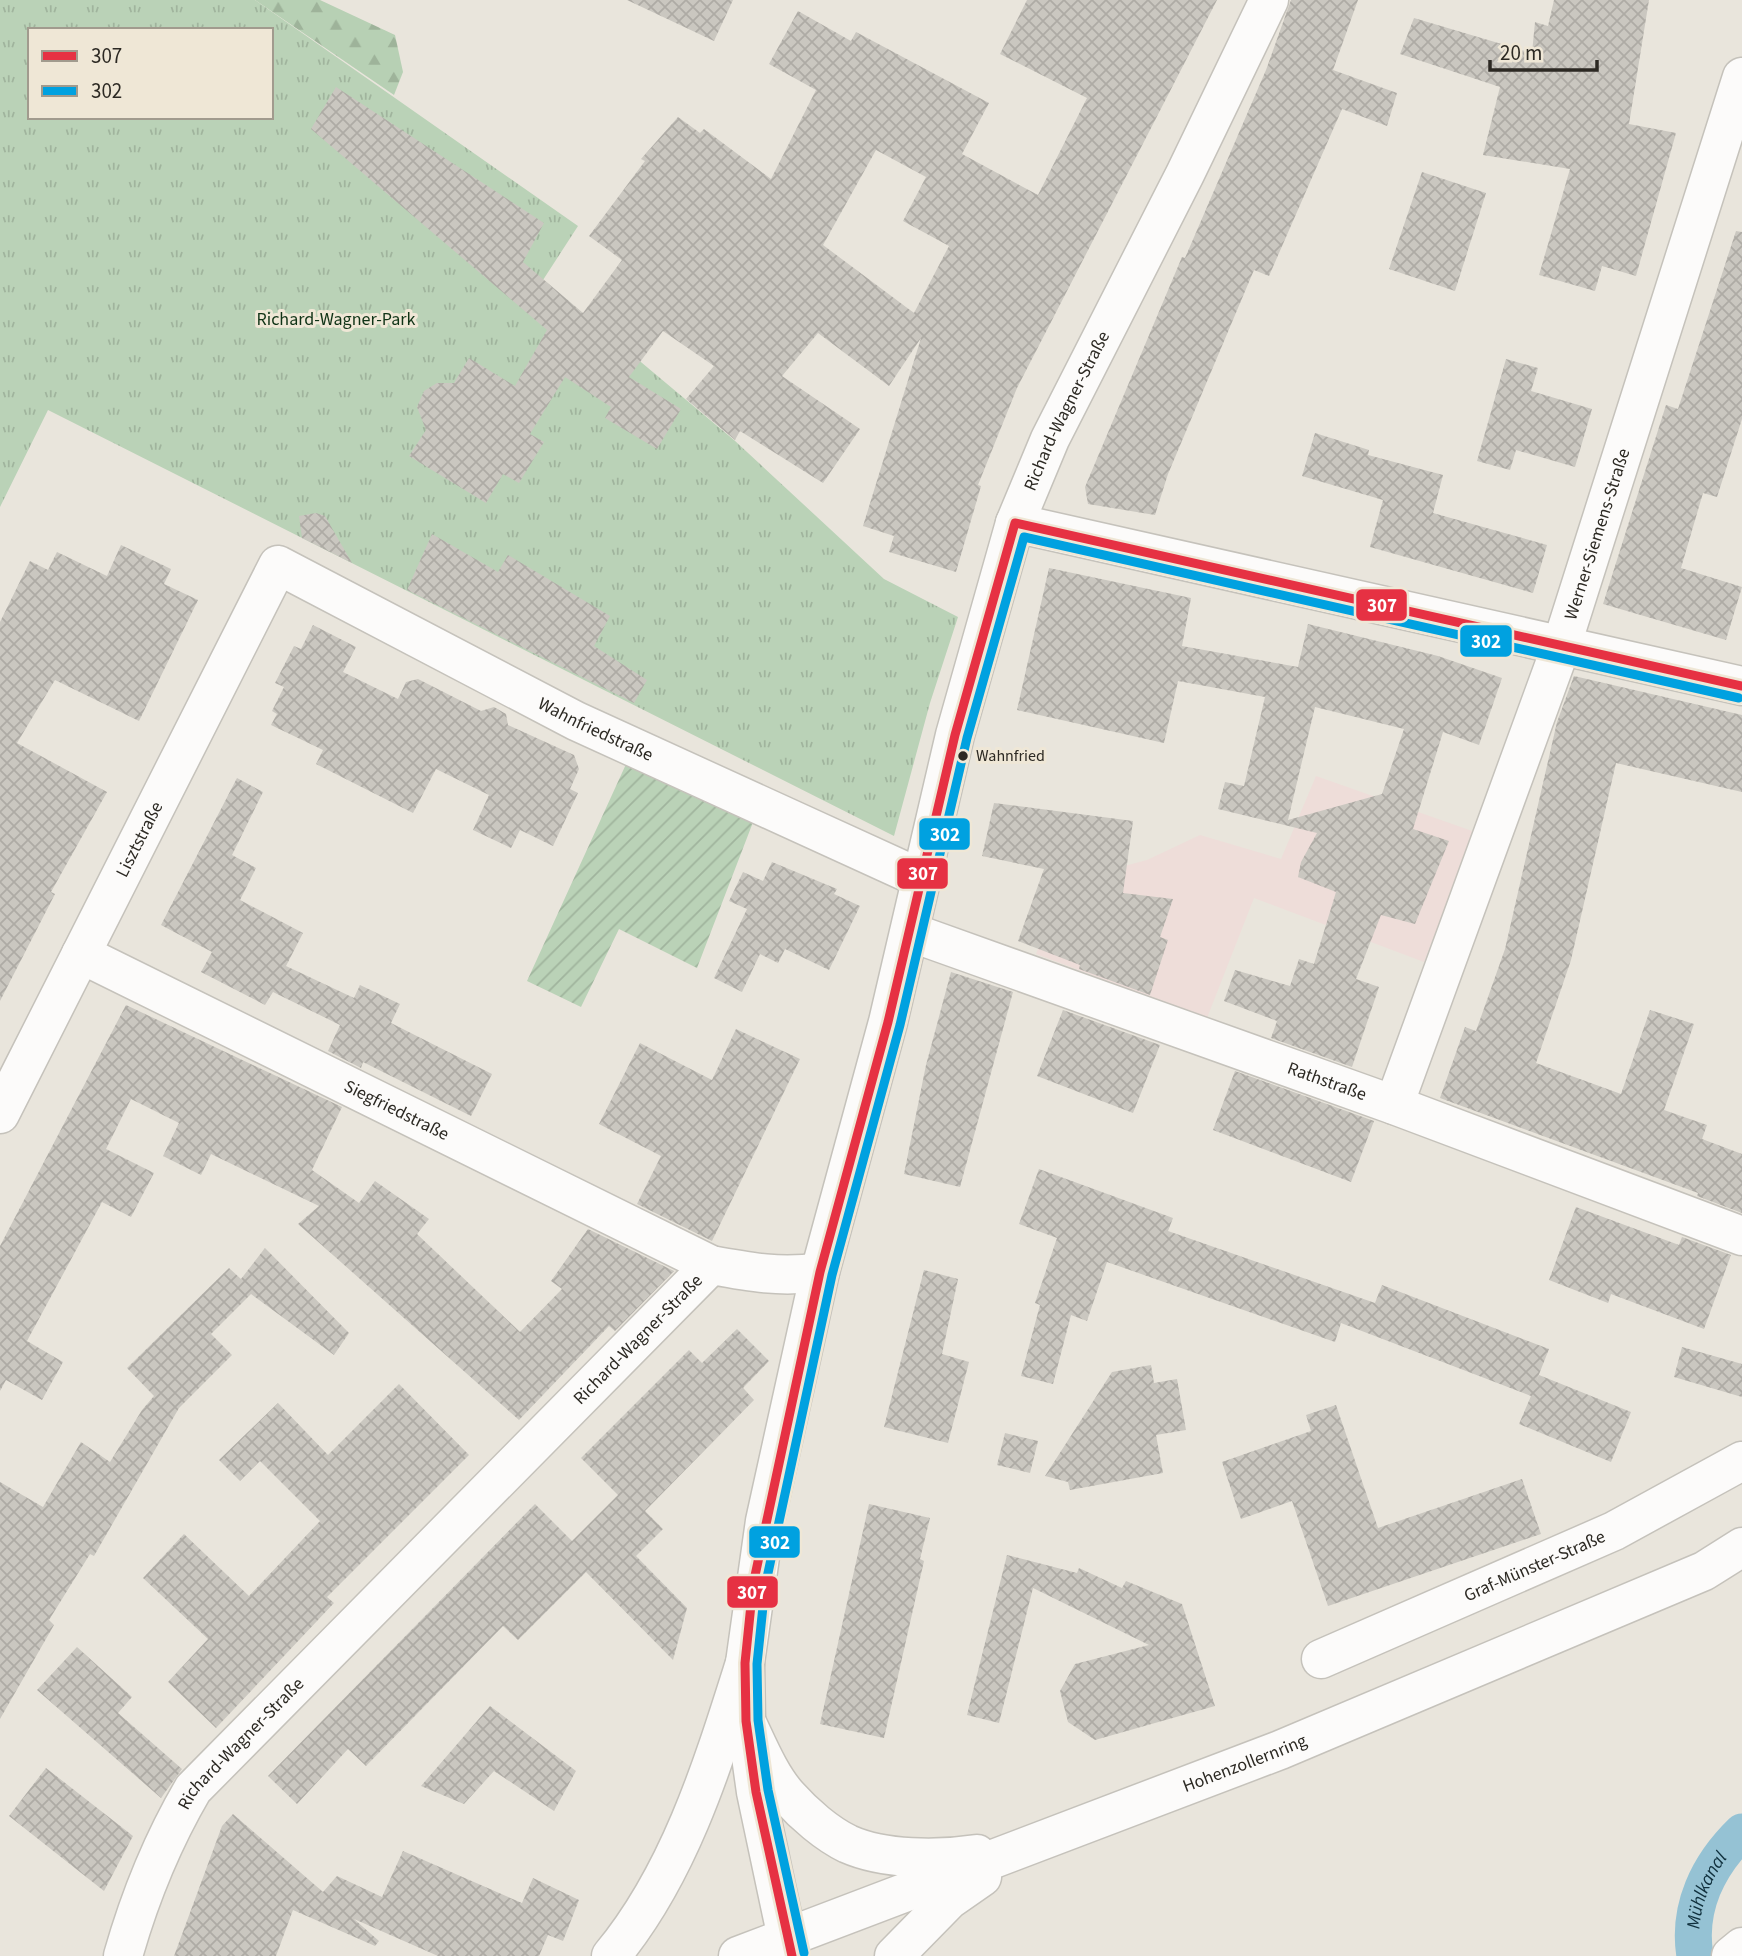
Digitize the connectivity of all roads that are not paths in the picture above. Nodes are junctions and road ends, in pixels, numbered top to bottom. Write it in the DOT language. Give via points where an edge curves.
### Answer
graph roads {
  1 [pos="1269,0"];
  2 [pos="1742,78"];
  3 [pos="1015,523"];
  4 [pos="278,565"];
  5 [pos="1562,644"];
  6 [pos="1742,686"];
  7 [pos="922,879"];
  8 [pos="910,932"];
  9 [pos="81,954"];
  10 [pos="1394,1105"];
  11 [pos="0,1114"];
  12 [pos="1742,1236"];
  13 [pos="711,1265"];
  14 [pos="820,1272"];
  15 [pos="1742,1461"];
  16 [pos="1742,1547"];
  17 [pos="1321,1658"];
  18 [pos="745,1663"];
  19 [pos="746,1721"];
  20 [pos="1027,1845"];
  21 [pos="787,1938"];
  22 [pos="1742,1947"];
  23 [pos="123,1956"];
  24 [pos="611,1956"];
  25 [pos="738,1956"];
  26 [pos="894,1956"];
  27 [pos="1731,1956"];
  1 -- 3 [label="street, Richard-Wagner-Straße" via="1050,439"];
  2 -- 5 [label="street, Werner-Siemens-Straße"];
  3 -- 5 [label="street"];
  3 -- 7 [label="street, Richard-Wagner-Straße" via="955,734"];
  4 -- 7 [label="street, Wahnfriedstraße" via="576,721"];
  4 -- 9 [label="street, Lisztstraße"];
  5 -- 6 [label="street"];
  5 -- 10 [label="street, Werner-Siemens-Straße"];
  7 -- 8 [label="street, Richard-Wagner-Straße"];
  8 -- 10 [label="street, Rathstraße"];
  8 -- 14 [label="street, Richard-Wagner-Straße"];
  9 -- 11 [label="street, Lisztstraße"];
  9 -- 13 [label="street, Siegfriedstraße"];
  10 -- 12 [label="street, Rathstraße"];
  13 -- 14 [label="street, Richard-Wagner-Straße" via="791,1277"];
  13 -- 23 [label="street, Richard-Wagner-Straße" via="193,1789 164,1838"];
  14 -- 18 [label="street" via="765,1521"];
  15 -- 17 [label="street, Graf-Münster-Straße" via="1614,1531"];
  16 -- 20 [label="street, Hohenzollernring" via="1704,1571 1304,1740"];
  18 -- 19 [label="street"];
  18 -- 24 [label="street" via="681,1838 640,1915"];
  19 -- 20 [label="street" via="788,1796 848,1844 921,1856 969,1855"];
  19 -- 21 [label="street"];
  20 -- 21 [label="street, Hohenzollernring"];
  20 -- 26 [label="street" via="949,1900"];
  21 -- 25 [label="street, Hohenzollernring"];
  22 -- 27 [label="street"];
}
